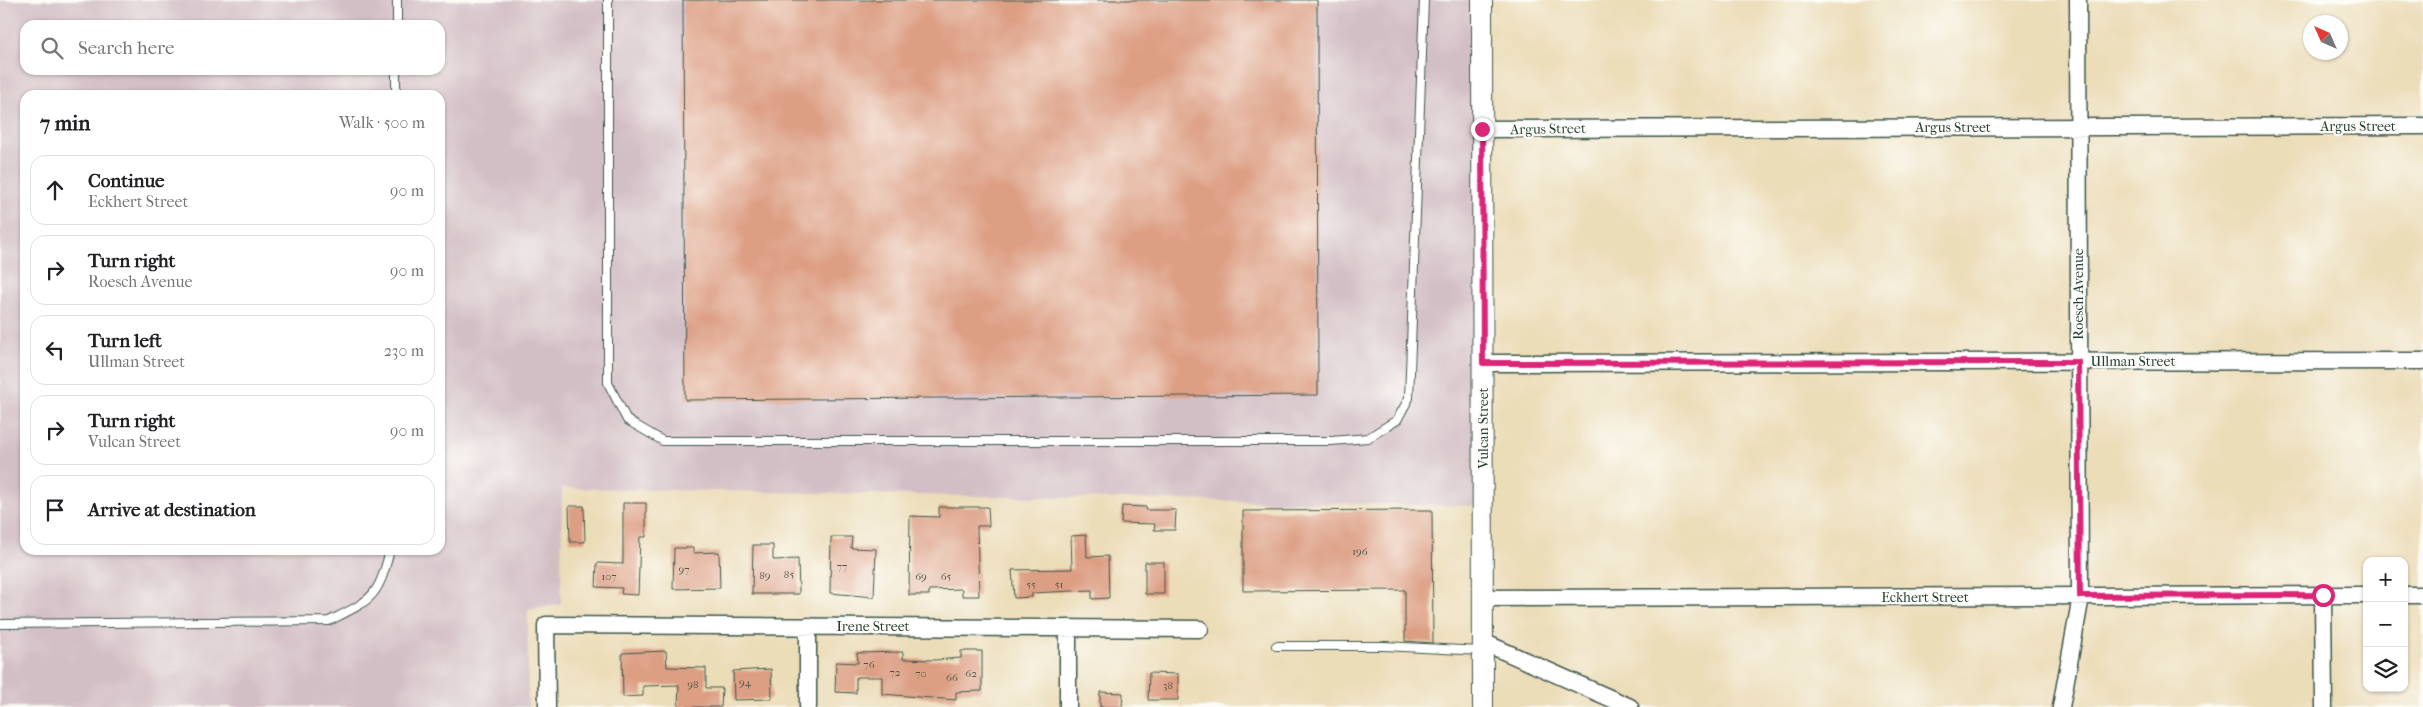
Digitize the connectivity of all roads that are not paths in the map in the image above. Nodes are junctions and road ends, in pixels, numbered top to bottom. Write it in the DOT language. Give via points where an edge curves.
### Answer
graph roads {
  1 [pos="397,0"];
  2 [pos="608,0"];
  3 [pos="1424,0"];
  4 [pos="1482,0"];
  5 [pos="2078,0"];
  6 [pos="397,20"];
  7 [pos="396,75"];
  8 [pos="396,90"];
  9 [pos="2423,126"];
  10 [pos="2078,127"];
  11 [pos="1482,129"];
  12 [pos="2423,361"];
  13 [pos="2078,362"];
  14 [pos="1483,363"];
  15 [pos="389,555"];
  16 [pos="2363,594"];
  17 [pos="2408,594"];
  18 [pos="2423,594"];
  19 [pos="2323,595"];
  20 [pos="2080,596"];
  21 [pos="1483,598"];
  22 [pos="0,624"];
  23 [pos="808,626"];
  24 [pos="1068,628"];
  25 [pos="1200,629"];
  26 [pos="1276,646"];
  27 [pos="1483,646"];
  28 [pos="547,707"];
  29 [pos="808,707"];
  30 [pos="1068,707"];
  31 [pos="1483,707"];
  32 [pos="1630,707"];
  33 [pos="2061,707"];
  34 [pos="2324,707"];
  1 -- 6 [label="lane"];
  2 -- 3 [label="lane" via="608,383 627,420 663,440 1331,441 1368,438 1397,420 1410,398"];
  4 -- 11 [label="street, Vulcan Street"];
  5 -- 10 [label="street, Roesch Avenue"];
  7 -- 8 [label="lane"];
  9 -- 10 [label="street, Argus Street"];
  10 -- 11 [label="street, Argus Street"];
  10 -- 13 [label="street, Roesch Avenue"];
  11 -- 14 [label="street, Vulcan Street"];
  12 -- 13 [label="street, Ullman Street"];
  13 -- 14 [label="street, Ullman Street"];
  13 -- 20 [label="street, Roesch Avenue"];
  14 -- 21 [label="street, Vulcan Street"];
  15 -- 22 [label="lane" via="382,583 365,603 330,621"];
  16 -- 19 [label="street, Eckhert Street"];
  17 -- 18 [label="street"];
  19 -- 20 [label="street, Eckhert Street"];
  19 -- 34 [label="street"];
  20 -- 21 [label="street, Eckhert Street"];
  20 -- 33 [label="street, Roesch Avenue"];
  21 -- 27 [label="street, Vulcan Street"];
  23 -- 24 [label="street, Irene Street"];
  23 -- 28 [label="street, Irene Street" via="546,625"];
  23 -- 29 [label="street"];
  24 -- 25 [label="street, Irene Street"];
  24 -- 30 [label="street"];
  26 -- 27 [label="lane"];
  27 -- 31 [label="street, Vulcan Street"];
  27 -- 32 [label="street"];
}
